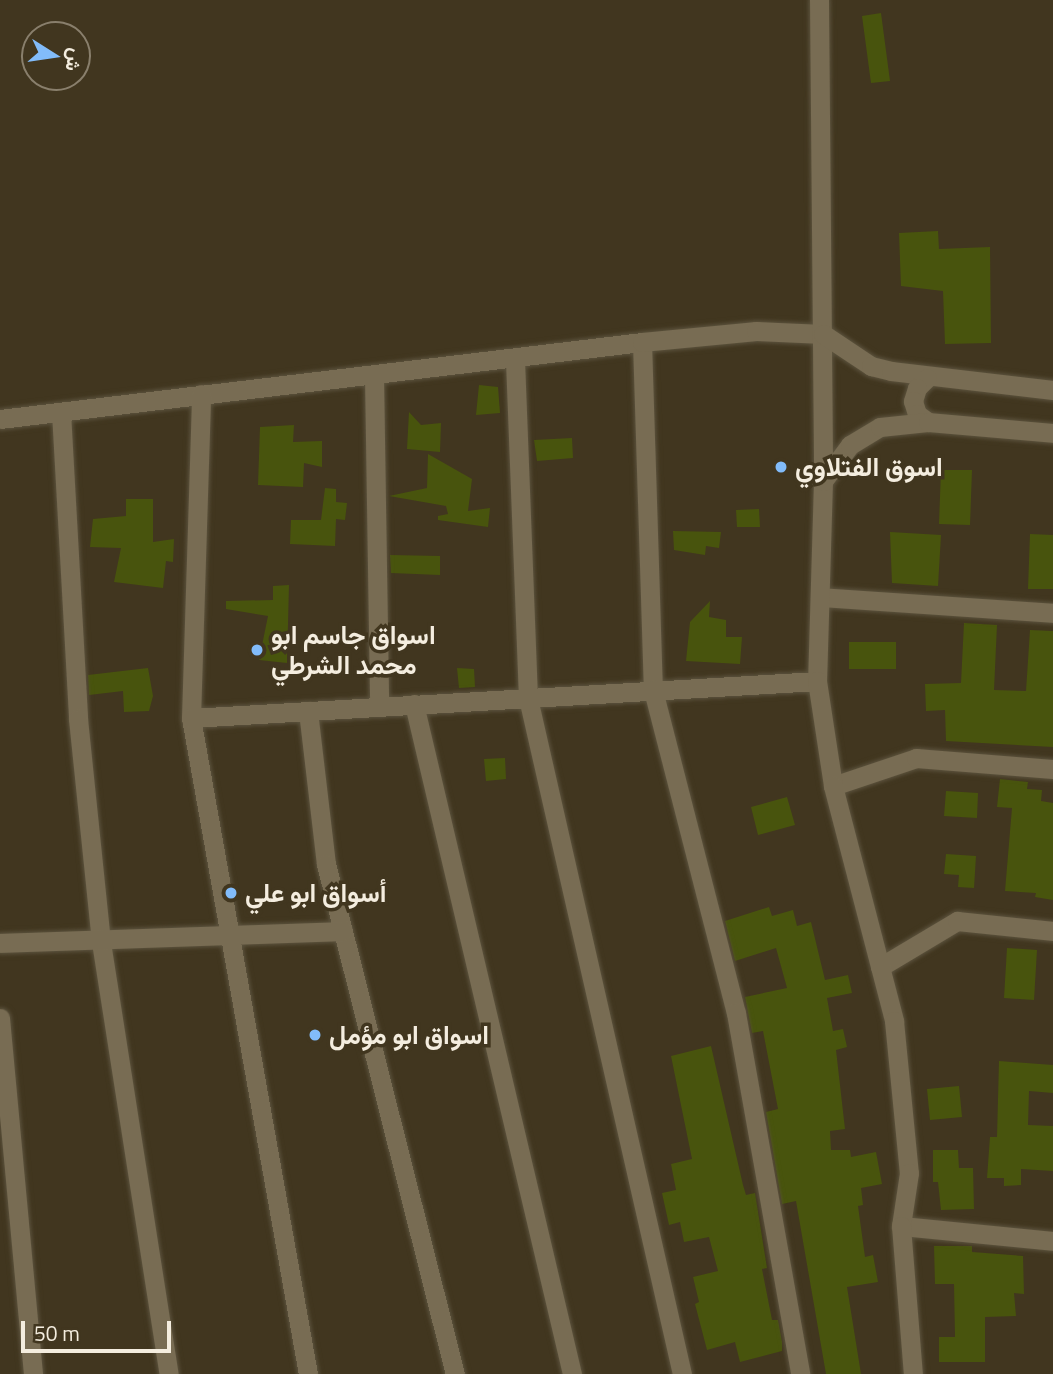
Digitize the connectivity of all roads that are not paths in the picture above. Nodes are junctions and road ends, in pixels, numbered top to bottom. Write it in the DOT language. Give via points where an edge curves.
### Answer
graph roads {
  1 [pos="819,0"];
  2 [pos="823,334"];
  3 [pos="642,342"];
  4 [pos="515,360"];
  5 [pos="374,375"];
  6 [pos="927,378"];
  7 [pos="1053,390"];
  8 [pos="201,394"];
  9 [pos="61,412"];
  10 [pos="0,419"];
  11 [pos="928,422"];
  12 [pos="1053,433"];
  13 [pos="823,481"];
  14 [pos="820,597"];
  15 [pos="1053,613"];
  16 [pos="817,681"];
  17 [pos="653,690"];
  18 [pos="528,698"];
  19 [pos="414,704"];
  20 [pos="379,706"];
  21 [pos="308,711"];
  22 [pos="191,718"];
  23 [pos="1053,769"];
  24 [pos="833,786"];
  25 [pos="343,931"];
  26 [pos="1053,931"];
  27 [pos="230,938"];
  28 [pos="101,942"];
  29 [pos="0,943"];
  30 [pos="880,967"];
  31 [pos="0,1018"];
  32 [pos="901,1226"];
  33 [pos="1053,1241"];
  34 [pos="33,1374"];
  35 [pos="169,1374"];
  36 [pos="308,1374"];
  37 [pos="455,1374"];
  38 [pos="572,1374"];
  39 [pos="682,1374"];
  40 [pos="800,1374"];
  41 [pos="913,1374"];
  1 -- 2 [label="street"];
  2 -- 3 [label="street" via="756,331"];
  2 -- 6 [label="street" via="871,366"];
  2 -- 13 [label="street"];
  3 -- 4 [label="street"];
  3 -- 17 [label="street"];
  4 -- 5 [label="street"];
  4 -- 18 [label="street"];
  5 -- 8 [label="street"];
  5 -- 20 [label="street"];
  6 -- 7 [label="street"];
  6 -- 11 [label="street" via="913,401"];
  8 -- 9 [label="street"];
  8 -- 22 [label="street"];
  9 -- 10 [label="street"];
  9 -- 28 [label="street" via="78,719"];
  11 -- 12 [label="street"];
  11 -- 13 [label="street" via="880,427 850,445"];
  13 -- 14 [label="street"];
  14 -- 15 [label="street"];
  14 -- 16 [label="street"];
  16 -- 17 [label="street"];
  16 -- 24 [label="street"];
  17 -- 18 [label="street"];
  17 -- 40 [label="street" via="736,1013"];
  18 -- 19 [label="street"];
  18 -- 39 [label="street"];
  19 -- 20 [label="street"];
  19 -- 38 [label="street"];
  20 -- 21 [label="street"];
  21 -- 22 [label="street"];
  21 -- 25 [label="street" via="326,864"];
  22 -- 27 [label="street"];
  23 -- 24 [label="street" via="916,758"];
  24 -- 30 [label="street"];
  25 -- 27 [label="street"];
  25 -- 37 [label="street"];
  26 -- 30 [label="street" via="957,921"];
  27 -- 28 [label="street"];
  27 -- 36 [label="street"];
  28 -- 29 [label="street"];
  28 -- 35 [label="street"];
  30 -- 32 [label="street" via="894,1021 909,1173"];
  31 -- 34 [label="street"];
  32 -- 33 [label="street"];
  32 -- 41 [label="street"];
}
